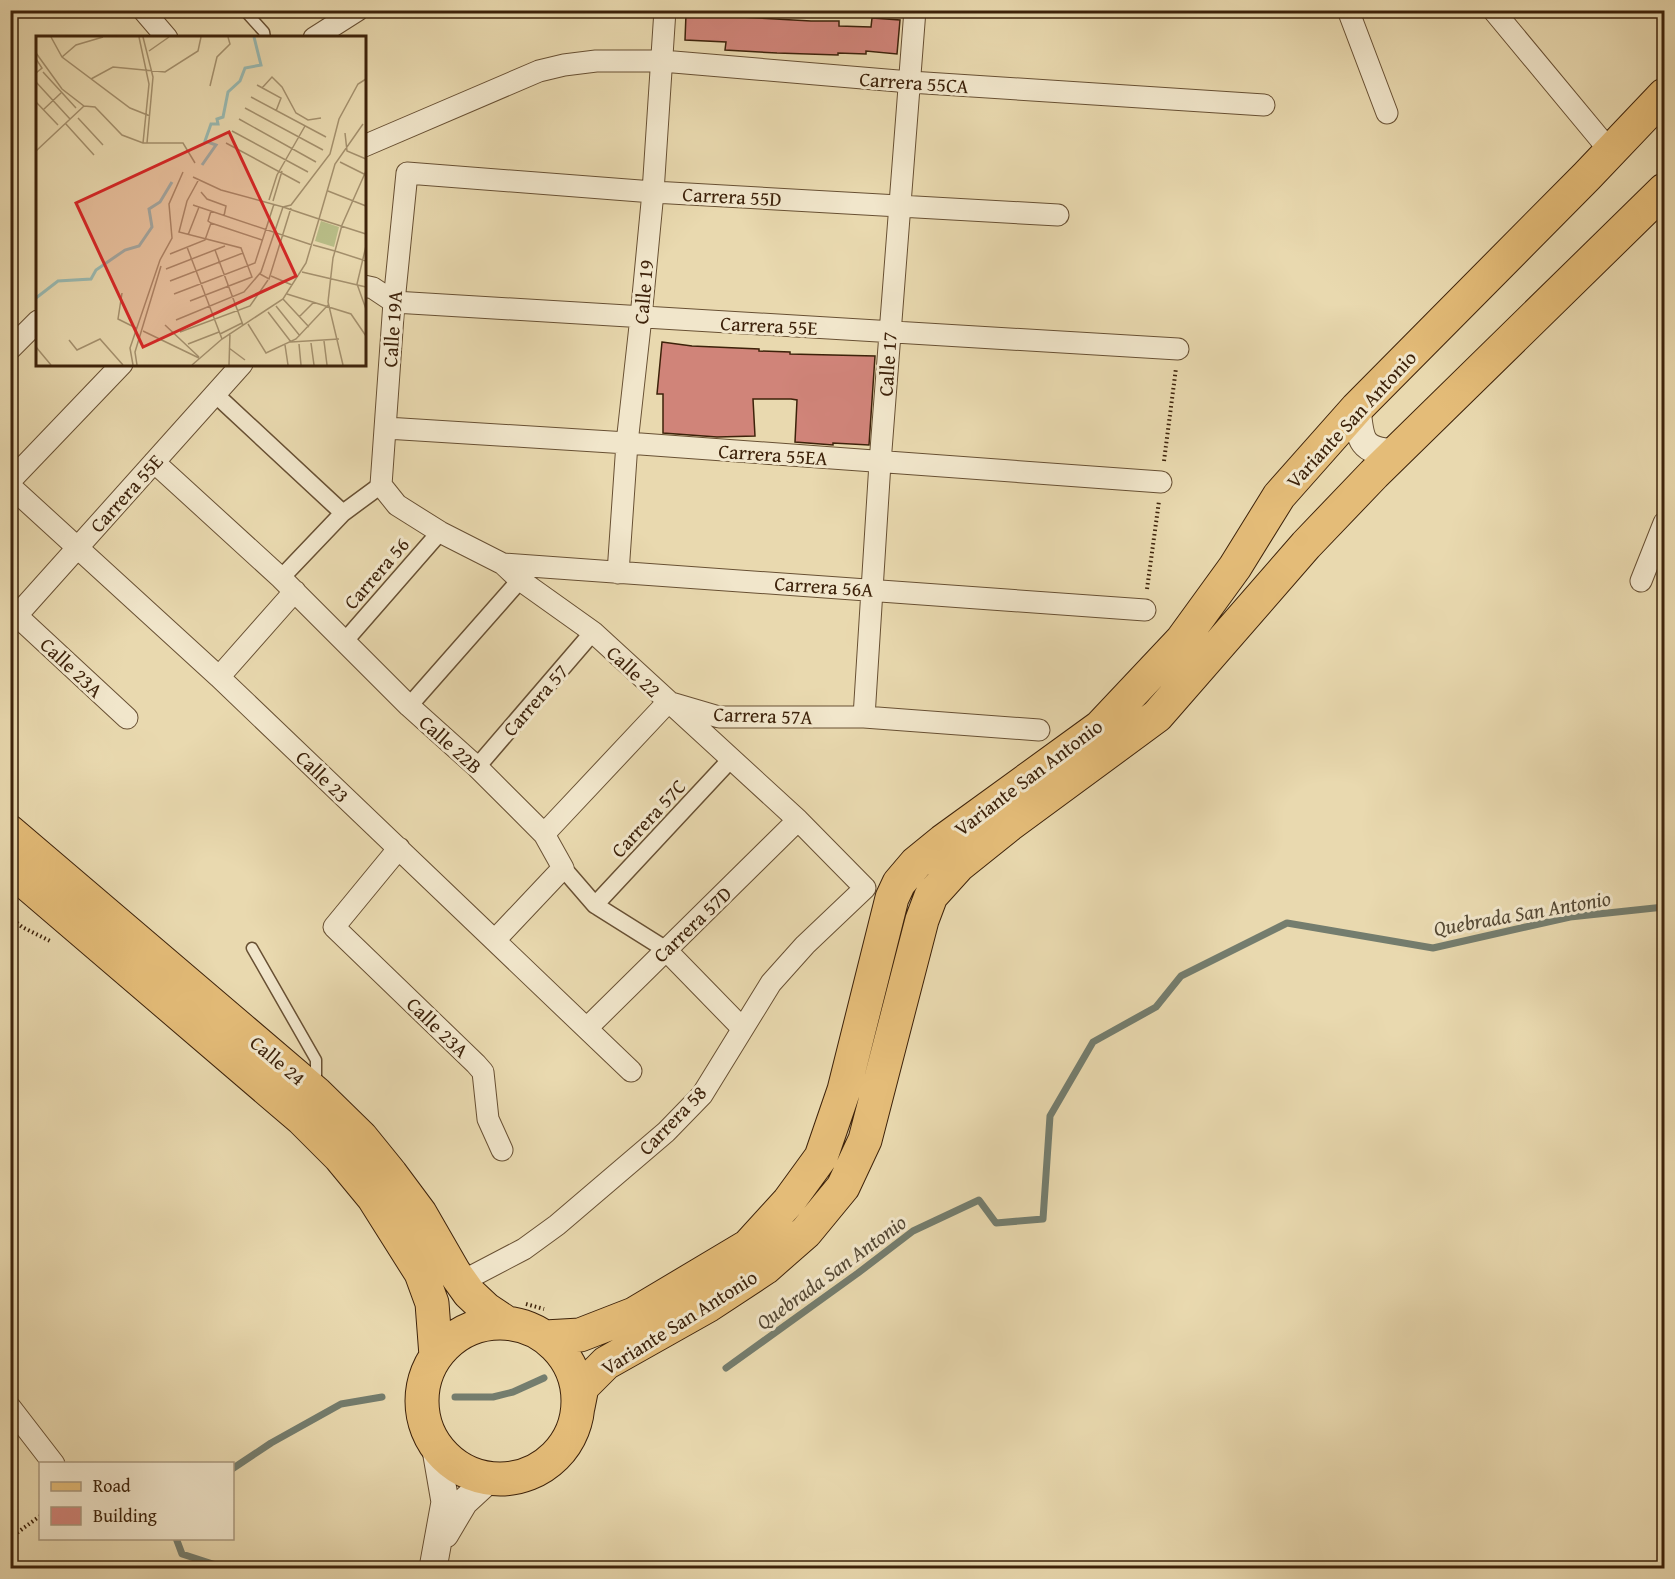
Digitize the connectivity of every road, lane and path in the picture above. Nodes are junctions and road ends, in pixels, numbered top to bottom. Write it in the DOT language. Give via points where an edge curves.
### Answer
graph roads {
  1 [pos="143,10"];
  2 [pos="244,10"];
  3 [pos="358,10"];
  4 [pos="665,10"];
  5 [pos="915,10"];
  6 [pos="1348,10"];
  7 [pos="1492,10"];
  8 [pos="165,36"];
  9 [pos="265,36"];
  10 [pos="317,36"];
  11 [pos="662,61"];
  12 [pos="910,82"];
  13 [pos="1665,95"];
  14 [pos="1264,105"];
  15 [pos="1387,113"];
  16 [pos="366,145"];
  17 [pos="1610,151"];
  18 [pos="406,173"];
  19 [pos="653,192"];
  20 [pos="1662,199"];
  21 [pos="901,206"];
  22 [pos="1058,215"];
  23 [pos="1660,232"];
  24 [pos="1665,238"];
  25 [pos="366,286"];
  26 [pos="394,302"];
  27 [pos="641,317"];
  28 [pos="36,323"];
  29 [pos="890,332"];
  30 [pos="10,349"];
  31 [pos="1178,349"];
  32 [pos="120,366"];
  33 [pos="240,366"];
  34 [pos="215,394"];
  35 [pos="1358,408"];
  36 [pos="386,428"];
  37 [pos="627,443"];
  38 [pos="1396,453"];
  39 [pos="154,462"];
  40 [pos="880,463"];
  41 [pos="10,481"];
  42 [pos="1161,482"];
  43 [pos="381,485"];
  44 [pos="10,486"];
  45 [pos="343,513"];
  46 [pos="1665,523"];
  47 [pos="440,532"];
  48 [pos="78,547"];
  49 [pos="502,564"];
  50 [pos="618,573"];
  51 [pos="520,580"];
  52 [pos="1641,581"];
  53 [pos="288,585"];
  54 [pos="872,589"];
  55 [pos="1145,610"];
  56 [pos="14,619"];
  57 [pos="593,632"];
  58 [pos="344,642"];
  59 [pos="219,677"];
  60 [pos="668,702"];
  61 [pos="409,706"];
  62 [pos="864,717"];
  63 [pos="127,718"];
  64 [pos="1039,730"];
  65 [pos="732,758"];
  66 [pos="477,767"];
  67 [pos="798,820"];
  68 [pos="10,832"];
  69 [pos="544,834"];
  70 [pos="399,848"];
  71 [pos="563,868"];
  72 [pos="10,869"];
  73 [pos="865,888"];
  74 [pos="595,905"];
  75 [pos="495,940"];
  76 [pos="252,948"];
  77 [pos="665,950"];
  78 [pos="587,1028"];
  79 [pos="742,1028"];
  80 [pos="631,1071"];
  81 [pos="316,1093"];
  82 [pos="502,1150"];
  83 [pos="461,1282"];
  84 [pos="507,1323"];
  85 [pos="545,1338"];
  86 [pos="436,1356"];
  87 [pos="10,1407"];
  88 [pos="578,1407"];
  89 [pos="435,1444"];
  90 [pos="52,1462"];
  91 [pos="489,1478"];
  92 [pos="39,1517"];
  93 [pos="10,1538"];
  94 [pos="434,1561"];
  1 -- 8 [label="street"];
  2 -- 9 [label="lane"];
  3 -- 10 [label="street"];
  4 -- 11 [label="street, Calle 19"];
  5 -- 12 [label="street, Calle 17"];
  6 -- 15 [label="street"];
  7 -- 17 [label="street"];
  11 -- 12 [label="street, Carrera 55CA"];
  11 -- 16 [label="street, Carrera 55CA" via="596,61 539,71"];
  11 -- 19 [label="street, Calle 19"];
  12 -- 14 [label="street, Carrera 55CA"];
  12 -- 21 [label="street, Calle 17"];
  13 -- 17 [label="main road, Variante San Antonio"];
  17 -- 35 [label="main road, Variante San Antonio"];
  18 -- 19 [label="street, Carrera 55D"];
  18 -- 26 [label="street, Calle 19A"];
  19 -- 21 [label="street, Carrera 55D"];
  19 -- 27 [label="street, Calle 19"];
  20 -- 38 [label="main road, Variante San Antonio"];
  21 -- 22 [label="street, Carrera 55D"];
  21 -- 29 [label="street, Calle 17"];
  23 -- 24 [label="path"];
  25 -- 26 [label="street, Carrera 55E"];
  26 -- 27 [label="street, Carrera 55E"];
  26 -- 36 [label="street, Calle 19A"];
  27 -- 29 [label="street, Carrera 55E"];
  27 -- 37 [label="street, Calle 19"];
  28 -- 30 [label="street"];
  29 -- 31 [label="street, Carrera 55E"];
  29 -- 40 [label="street, Calle 17"];
  32 -- 41 [label="street"];
  33 -- 34 [label="street, Carrera 55E"];
  34 -- 39 [label="street, Carrera 55E"];
  34 -- 45 [label="street"];
  35 -- 38 [label="street" via="1359,435 1367,445 1377,452"];
  35 -- 85 [label="main road, Variante San Antonio" via="1279,496 1235,567 1182,640 1100,727 943,841 899,883 844,1090 820,1157 789,1201 748,1246 634,1314 580,1335"];
  36 -- 37 [label="street, Carrera 55EA"];
  36 -- 43 [label="street, Calle 19A"];
  37 -- 40 [label="street, Carrera 55EA"];
  37 -- 50 [label="street, Calle 19"];
  38 -- 88 [label="main road, Variante San Antonio" via="1306,545 1157,716 1001,831 959,865 931,896 865,1140 843,1186 806,1232 765,1268 709,1305 606,1363 582,1387"];
  39 -- 48 [label="street, Carrera 55E"];
  39 -- 53 [label="street, Calle 22B"];
  40 -- 42 [label="street, Carrera 55EA"];
  40 -- 54 [label="street, Calle 17"];
  43 -- 45 [label="street"];
  43 -- 47 [label="street, Calle 22" via="397,506"];
  44 -- 48 [label="street, Calle 23"];
  45 -- 53 [label="street"];
  46 -- 52 [label="street"];
  47 -- 49 [label="street, Calle 22"];
  47 -- 58 [label="street, Carrera 56"];
  48 -- 56 [label="street, Carrera 55E"];
  48 -- 59 [label="street, Calle 23"];
  49 -- 50 [label="street, Carrera 56A"];
  49 -- 51 [label="street, Calle 22"];
  50 -- 54 [label="street, Carrera 56A"];
  51 -- 57 [label="street, Calle 22"];
  51 -- 61 [label="street"];
  53 -- 58 [label="street, Calle 22B"];
  53 -- 59 [label="street"];
  54 -- 55 [label="street, Carrera 56A"];
  54 -- 62 [label="street, Calle 17"];
  56 -- 63 [label="street, Calle 23A"];
  57 -- 60 [label="street, Calle 22"];
  57 -- 66 [label="street, Carrera 57"];
  58 -- 61 [label="street, Calle 22B"];
  59 -- 70 [label="street, Calle 23"];
  60 -- 62 [label="street, Carrera 57A" via="719,717"];
  60 -- 65 [label="street, Calle 22"];
  60 -- 69 [label="street"];
  61 -- 66 [label="street, Calle 22B"];
  62 -- 64 [label="street, Carrera 57A"];
  65 -- 67 [label="street, Calle 22"];
  65 -- 74 [label="street, Carrera 57C"];
  66 -- 69 [label="street, Calle 22B"];
  67 -- 73 [label="street, Calle 22"];
  67 -- 77 [label="street, Carrera 57D"];
  68 -- 81 [label="main road, Calle 24"];
  69 -- 71 [label="street, Calle 22B"];
  70 -- 75 [label="street, Calle 23"];
  70 -- 82 [label="street, Calle 23A" via="334,927 483,1072 488,1119"];
  71 -- 74 [label="street, Calle 22B"];
  71 -- 75 [label="street"];
  72 -- 86 [label="main road, Calle 24" via="302,1119 340,1157 372,1197 421,1273 432,1303"];
  73 -- 79 [label="street, Carrera 58" via="771,983"];
  74 -- 77 [label="street, Calle 22B"];
  75 -- 78 [label="street, Calle 23"];
  76 -- 81 [label="lane" via="316,1060"];
  77 -- 78 [label="street, Carrera 57D"];
  77 -- 79 [label="street, Calle 22B"];
  78 -- 80 [label="street, Calle 23"];
  79 -- 83 [label="street, Carrera 58" via="702,1095 666,1132 557,1225 524,1249"];
  81 -- 83 [label="main road, Calle 24" via="361,1137 391,1174 420,1213"];
  83 -- 84 [label="main road, Calle 24" via="486,1309"];
  84 -- 85 [label="main road, Variante San Antonio"];
  84 -- 86 [label="main road, Variante San Antonio" via="467,1330"];
  85 -- 88 [label="main road, Variante San Antonio" via="560,1351 570,1368 577,1387"];
  86 -- 89 [label="main road, Variante San Antonio" via="427,1372 422,1400 426,1427"];
  87 -- 90 [label="street"];
  88 -- 91 [label="main road, Variante San Antonio" via="569,1437 549,1461 521,1476"];
  89 -- 91 [label="main road, Variante San Antonio" via="459,1467"];
  89 -- 94 [label="street" via="445,1502"];
  91 -- 94 [label="street" via="453,1517"];
  92 -- 93 [label="path"];
}
